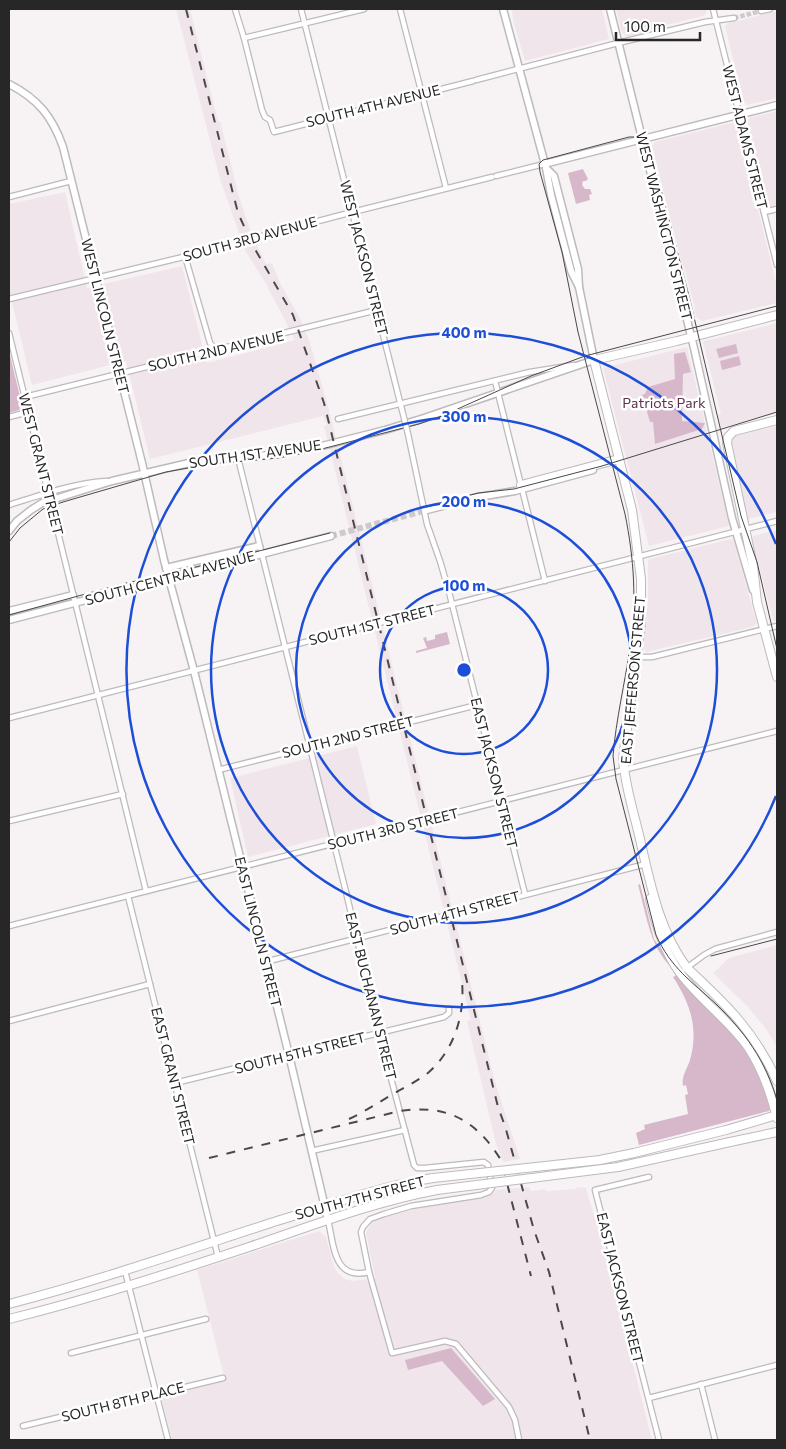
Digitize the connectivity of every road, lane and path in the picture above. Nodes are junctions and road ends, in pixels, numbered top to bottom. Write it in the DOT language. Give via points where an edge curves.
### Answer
graph roads {
  1 [pos="235,9"];
  2 [pos="302,9"];
  3 [pos="364,9"];
  4 [pos="400,9"];
  5 [pos="503,9"];
  6 [pos="610,9"];
  7 [pos="713,9"];
  8 [pos="770,9"];
  9 [pos="761,11"];
  10 [pos="734,18"];
  11 [pos="716,21"];
  12 [pos="305,23"];
  13 [pos="244,38"];
  14 [pos="618,43"];
  15 [pos="519,70"];
  16 [pos="9,84"];
  17 [pos="422,94"];
  18 [pos="777,105"];
  19 [pos="740,114"];
  20 [pos="329,117"];
  21 [pos="643,139"];
  22 [pos="545,166"];
  23 [pos="71,181"];
  24 [pos="446,188"];
  25 [pos="9,197"];
  26 [pos="777,208"];
  27 [pos="352,212"];
  28 [pos="764,212"];
  29 [pos="186,256"];
  30 [pos="777,265"];
  31 [pos="95,278"];
  32 [pos="9,299"];
  33 [pos="377,310"];
  34 [pos="777,316"];
  35 [pos="9,333"];
  36 [pos="691,338"];
  37 [pos="216,350"];
  38 [pos="594,360"];
  39 [pos="582,363"];
  40 [pos="118,374"];
  41 [pos="495,381"];
  42 [pos="498,393"];
  43 [pos="25,397"];
  44 [pos="400,404"];
  45 [pos="28,412"];
  46 [pos="9,417"];
  47 [pos="338,420"];
  48 [pos="777,420"];
  49 [pos="238,458"];
  50 [pos="619,459"];
  51 [pos="144,473"];
  52 [pos="521,486"];
  53 [pos="49,497"];
  54 [pos="9,505"];
  55 [pos="425,509"];
  56 [pos="777,521"];
  57 [pos="745,529"];
  58 [pos="736,531"];
  59 [pos="9,532"];
  60 [pos="331,536"];
  61 [pos="260,550"];
  62 [pos="639,556"];
  63 [pos="166,568"];
  64 [pos="169,579"];
  65 [pos="545,581"];
  66 [pos="74,598"];
  67 [pos="757,602"];
  68 [pos="452,605"];
  69 [pos="9,611"];
  70 [pos="9,620"];
  71 [pos="777,626"];
  72 [pos="765,629"];
  73 [pos="284,647"];
  74 [pos="637,657"];
  75 [pos="194,671"];
  76 [pos="777,677"];
  77 [pos="98,696"];
  78 [pos="477,704"];
  79 [pos="9,718"];
  80 [pos="777,731"];
  81 [pos="309,747"];
  82 [pos="218,770"];
  83 [pos="624,770"];
  84 [pos="123,794"];
  85 [pos="501,802"];
  86 [pos="9,821"];
  87 [pos="334,844"];
  88 [pos="646,864"];
  89 [pos="242,867"];
  90 [pos="648,874"];
  91 [pos="146,891"];
  92 [pos="525,894"];
  93 [pos="128,896"];
  94 [pos="9,926"];
  95 [pos="777,932"];
  96 [pos="357,938"];
  97 [pos="265,962"];
  98 [pos="688,968"];
  99 [pos="680,973"];
  100 [pos="150,984"];
  101 [pos="449,1009"];
  102 [pos="9,1021"];
  103 [pos="379,1033"];
  104 [pos="289,1055"];
  105 [pos="777,1081"];
  106 [pos="175,1083"];
  107 [pos="777,1116"];
  108 [pos="404,1130"];
  109 [pos="777,1132"];
  110 [pos="311,1150"];
  111 [pos="649,1177"];
  112 [pos="325,1206"];
  113 [pos="328,1220"];
  114 [pos="214,1242"];
  115 [pos="218,1257"];
  116 [pos="125,1271"];
  117 [pos="369,1272"];
  118 [pos="129,1285"];
  119 [pos="13,1303"];
  120 [pos="20,1316"];
  121 [pos="9,1319"];
  122 [pos="206,1319"];
  123 [pos="141,1336"];
  124 [pos="71,1353"];
  125 [pos="777,1366"];
  126 [pos="223,1378"];
  127 [pos="702,1384"];
  128 [pos="156,1393"];
  129 [pos="649,1398"];
  130 [pos="22,1426"];
  131 [pos="168,1440"];
  132 [pos="519,1440"];
  133 [pos="659,1440"];
  134 [pos="715,1440"];
  1 -- 13 [label="street"];
  2 -- 12 [label="street, WEST JACKSON STREET"];
  3 -- 12 [label="street"];
  4 -- 17 [label="street"];
  5 -- 15 [label="main road"];
  6 -- 14 [label="main road, WEST WASHINGTON STREET"];
  7 -- 11 [label="street, WEST ADAMS STREET"];
  8 -- 9 [label="street"];
  10 -- 11 [label="street, SOUTH 4TH AVENUE"];
  11 -- 14 [label="street, SOUTH 4TH AVENUE"];
  11 -- 19 [label="street, WEST ADAMS STREET"];
  12 -- 13 [label="street"];
  12 -- 20 [label="street, WEST JACKSON STREET"];
  13 -- 20 [label="street, SOUTH 4TH AVENUE" via="262,110 274,132"];
  14 -- 15 [label="street, SOUTH 4TH AVENUE"];
  14 -- 21 [label="main road, WEST WASHINGTON STREET"];
  15 -- 17 [label="street, SOUTH 4TH AVENUE"];
  15 -- 22 [label="main road"];
  16 -- 23 [label="main road, WEST LINCOLN STREET" via="47,113 63,147"];
  17 -- 20 [label="street, SOUTH 4TH AVENUE"];
  17 -- 24 [label="street"];
  18 -- 19 [label="main road, SOUTH 3RD AVENUE"];
  19 -- 21 [label="main road, SOUTH 3RD AVENUE"];
  19 -- 28 [label="street, WEST ADAMS STREET"];
  20 -- 27 [label="street, WEST JACKSON STREET"];
  21 -- 22 [label="main road, SOUTH 3RD AVENUE"];
  21 -- 36 [label="main road, WEST WASHINGTON STREET"];
  22 -- 24 [label="street, SOUTH 3RD AVENUE"];
  22 -- 38 [label="main road"];
  23 -- 25 [label="street"];
  23 -- 31 [label="main road, WEST LINCOLN STREET"];
  24 -- 27 [label="street, SOUTH 3RD AVENUE"];
  26 -- 28 [label="street"];
  27 -- 29 [label="street, SOUTH 3RD AVENUE"];
  27 -- 33 [label="street, WEST JACKSON STREET"];
  28 -- 30 [label="street, WEST ADAMS STREET"];
  29 -- 31 [label="street, SOUTH 3RD AVENUE"];
  29 -- 37 [label="street" via="210,343"];
  31 -- 32 [label="street, SOUTH 3RD AVENUE"];
  31 -- 40 [label="main road, WEST LINCOLN STREET"];
  33 -- 37 [label="street, SOUTH 2ND AVENUE"];
  33 -- 44 [label="street, WEST JACKSON STREET"];
  34 -- 36 [label="main road, SOUTH 1ST AVENUE"];
  35 -- 43 [label="street, WEST GRANT STREET"];
  36 -- 38 [label="main road, SOUTH 1ST AVENUE"];
  36 -- 58 [label="main road, WEST WASHINGTON STREET"];
  37 -- 40 [label="street, SOUTH 2ND AVENUE"];
  38 -- 39 [label="main road, SOUTH 1ST AVENUE"];
  38 -- 50 [label="main road, EAST JEFFERSON STREET"];
  39 -- 41 [label="street, SOUTH 1ST AVENUE"];
  39 -- 42 [label="main road, SOUTH 1ST AVENUE"];
  40 -- 43 [label="street, SOUTH 2ND AVENUE"];
  40 -- 51 [label="main road, WEST LINCOLN STREET"];
  41 -- 42 [label="street"];
  41 -- 44 [label="street, SOUTH 1ST AVENUE"];
  42 -- 49 [label="main road, SOUTH 1ST AVENUE" via="385,430 322,446"];
  42 -- 52 [label="street"];
  43 -- 45 [label="street, WEST GRANT STREET"];
  44 -- 47 [label="street, SOUTH 1ST AVENUE"];
  44 -- 55 [label="street, WEST JACKSON STREET, bridge"];
  45 -- 46 [label="street"];
  45 -- 53 [label="street, WEST GRANT STREET"];
  48 -- 57 [label="main road" via="734,431 727,440"];
  49 -- 51 [label="main road, SOUTH 1ST AVENUE" via="206,460"];
  49 -- 61 [label="street, EAST BUCHANAN STREET"];
  50 -- 52 [label="main road"];
  50 -- 62 [label="main road, EAST JEFFERSON STREET"];
  51 -- 53 [label="main road, SOUTH 1ST AVENUE"];
  51 -- 63 [label="main road, WEST LINCOLN STREET"];
  52 -- 55 [label="main road"];
  52 -- 65 [label="street"];
  53 -- 54 [label="street"];
  53 -- 59 [label="main road" via="17,521"];
  53 -- 66 [label="street, WEST GRANT STREET"];
  55 -- 68 [label="street, EAST JACKSON STREET"];
  56 -- 57 [label="street, SOUTH 1ST STREET"];
  57 -- 58 [label="street, SOUTH 1ST STREET"];
  57 -- 67 [label="main road"];
  58 -- 62 [label="street, SOUTH 1ST STREET"];
  58 -- 67 [label="main road, WEST WASHINGTON STREET"];
  60 -- 61 [label="main road, SOUTH CENTRAL AVENUE"];
  61 -- 63 [label="main road"];
  61 -- 64 [label="main road, SOUTH CENTRAL AVENUE"];
  61 -- 73 [label="street, EAST BUCHANAN STREET"];
  62 -- 65 [label="street, SOUTH 1ST STREET"];
  62 -- 74 [label="main road, EAST JEFFERSON STREET" via="642,596"];
  63 -- 64 [label="main road, EAST LINCOLN STREET"];
  64 -- 66 [label="main road, SOUTH CENTRAL AVENUE"];
  64 -- 75 [label="main road, EAST LINCOLN STREET"];
  65 -- 68 [label="street, SOUTH 1ST STREET"];
  66 -- 69 [label="main road"];
  66 -- 70 [label="main road, SOUTH CENTRAL AVENUE"];
  66 -- 77 [label="street"];
  67 -- 72 [label="main road"];
  68 -- 73 [label="street, SOUTH 1ST STREET"];
  68 -- 78 [label="street, EAST JACKSON STREET"];
  71 -- 72 [label="street"];
  72 -- 74 [label="street" via="652,657"];
  72 -- 76 [label="main road"];
  73 -- 75 [label="street, SOUTH 1ST STREET"];
  73 -- 81 [label="street, EAST BUCHANAN STREET"];
  74 -- 83 [label="main road, EAST JEFFERSON STREET" via="624,747"];
  75 -- 77 [label="street, SOUTH 1ST STREET"];
  75 -- 82 [label="main road, EAST LINCOLN STREET"];
  77 -- 79 [label="street, SOUTH 1ST STREET"];
  77 -- 84 [label="street"];
  78 -- 81 [label="street, SOUTH 2ND STREET"];
  78 -- 85 [label="street, EAST JACKSON STREET"];
  80 -- 83 [label="street, SOUTH 3RD STREET"];
  81 -- 82 [label="street, SOUTH 2ND STREET"];
  81 -- 87 [label="street, EAST BUCHANAN STREET"];
  82 -- 89 [label="main road, EAST LINCOLN STREET"];
  83 -- 85 [label="street, SOUTH 3RD STREET"];
  83 -- 88 [label="main road, EAST JEFFERSON STREET"];
  84 -- 86 [label="street"];
  84 -- 91 [label="street"];
  85 -- 87 [label="street, SOUTH 3RD STREET"];
  85 -- 92 [label="street, EAST JACKSON STREET"];
  87 -- 89 [label="street, SOUTH 3RD STREET"];
  87 -- 96 [label="street, EAST BUCHANAN STREET"];
  88 -- 90 [label="main road, EAST JEFFERSON STREET"];
  88 -- 92 [label="street, SOUTH 4TH STREET"];
  89 -- 91 [label="street, SOUTH 3RD STREET"];
  89 -- 97 [label="main road, EAST LINCOLN STREET"];
  90 -- 98 [label="main road, EAST JEFFERSON STREET" via="669,940"];
  90 -- 99 [label="main road, EAST JEFFERSON STREET" via="656,925"];
  91 -- 93 [label="street, SOUTH 3RD STREET"];
  92 -- 96 [label="street, SOUTH 4TH STREET"];
  93 -- 94 [label="street, SOUTH 3RD STREET"];
  93 -- 100 [label="street, EAST GRANT STREET"];
  95 -- 98 [label="street" via="715,949"];
  96 -- 97 [label="street, SOUTH 4TH STREET"];
  96 -- 103 [label="street, EAST BUCHANAN STREET"];
  97 -- 104 [label="main road, EAST LINCOLN STREET"];
  98 -- 99 [label="street"];
  98 -- 105 [label="main road, EAST JEFFERSON STREET" via="722,1000 750,1033"];
  99 -- 107 [label="main road, EAST JEFFERSON STREET" via="749,1049 762,1073"];
  100 -- 102 [label="street"];
  100 -- 106 [label="street, EAST GRANT STREET"];
  101 -- 103 [label="street, SOUTH 5TH STREET" via="444,1017"];
  103 -- 104 [label="street, SOUTH 5TH STREET"];
  103 -- 108 [label="street, EAST BUCHANAN STREET"];
  104 -- 106 [label="street, SOUTH 5TH STREET"];
  104 -- 110 [label="main road, EAST LINCOLN STREET"];
  106 -- 114 [label="street, EAST GRANT STREET"];
  107 -- 112 [label="main road, SOUTH 7TH STREET, bridge" via="609,1158 433,1178"];
  108 -- 110 [label="street"];
  108 -- 117 [label="street, EAST BUCHANAN STREET" via="416,1168 484,1162 488,1165 492,1188 481,1195 411,1206 370,1219 361,1232"];
  109 -- 113 [label="main road, SOUTH 7TH STREET, bridge" via="618,1168 438,1190 390,1200"];
  110 -- 112 [label="main road, EAST LINCOLN STREET"];
  111 -- 129 [label="street, EAST JACKSON STREET" via="595,1190"];
  112 -- 113 [label="main road, EAST LINCOLN STREET"];
  112 -- 114 [label="main road, SOUTH 7TH STREET"];
  113 -- 115 [label="main road, SOUTH 7TH STREET"];
  113 -- 117 [label="street, EAST LINCOLN STREET" via="337,1259 342,1267 354,1274"];
  114 -- 115 [label="street, EAST GRANT STREET"];
  114 -- 116 [label="main road, SOUTH 7TH STREET"];
  115 -- 118 [label="main road, SOUTH 7TH STREET"];
  116 -- 118 [label="street"];
  116 -- 119 [label="main road, SOUTH 7TH STREET"];
  117 -- 132 [label="street" via="392,1353 445,1341 456,1344 509,1407"];
  118 -- 120 [label="main road, SOUTH 7TH STREET"];
  118 -- 123 [label="street"];
  119 -- 120 [label="main road"];
  120 -- 121 [label="main road, SOUTH 7TH STREET"];
  122 -- 123 [label="street"];
  123 -- 124 [label="street"];
  123 -- 128 [label="street"];
  125 -- 127 [label="street"];
  126 -- 128 [label="street, SOUTH 8TH PLACE"];
  127 -- 129 [label="street"];
  127 -- 134 [label="street"];
  128 -- 130 [label="street, SOUTH 8TH PLACE"];
  128 -- 131 [label="street"];
  129 -- 133 [label="street, EAST JACKSON STREET"];
}
